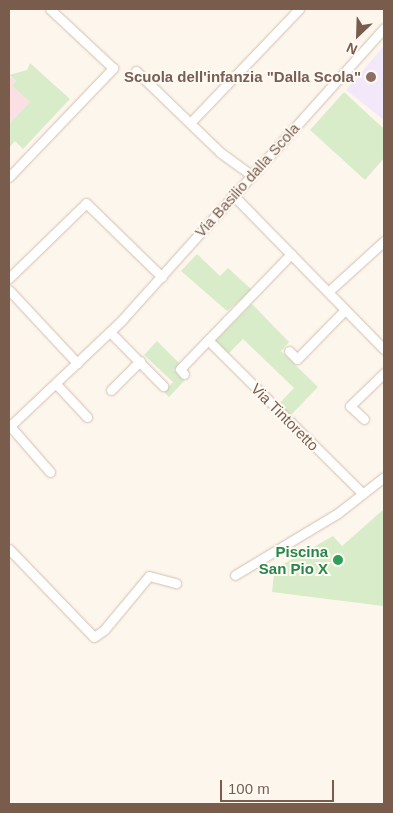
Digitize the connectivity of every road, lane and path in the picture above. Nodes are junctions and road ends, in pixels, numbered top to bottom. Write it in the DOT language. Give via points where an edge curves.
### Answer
graph roads {
  1 [pos="50,9"];
  2 [pos="299,9"];
  3 [pos="384,28"];
  4 [pos="136,71"];
  5 [pos="190,122"];
  6 [pos="250,174"];
  7 [pos="9,177"];
  8 [pos="232,194"];
  9 [pos="384,241"];
  10 [pos="291,254"];
  11 [pos="162,277"];
  12 [pos="9,278"];
  13 [pos="9,290"];
  14 [pos="328,292"];
  15 [pos="345,310"];
  16 [pos="110,332"];
  17 [pos="208,340"];
  18 [pos="384,349"];
  19 [pos="289,351"];
  20 [pos="140,361"];
  21 [pos="77,363"];
  22 [pos="384,373"];
  23 [pos="184,374"];
  24 [pos="57,385"];
  25 [pos="163,386"];
  26 [pos="111,390"];
  27 [pos="86,417"];
  28 [pos="364,419"];
  29 [pos="9,427"];
  30 [pos="50,472"];
  31 [pos="383,481"];
  32 [pos="363,494"];
  33 [pos="10,554"];
  34 [pos="235,575"];
  35 [pos="176,583"];
  1 -- 7 [label="street" via="113,68"];
  2 -- 5 [label="street"];
  3 -- 6 [label="street, Via Basilio dalla Scola"];
  4 -- 5 [label="street"];
  5 -- 6 [label="street" via="221,153"];
  6 -- 8 [label="street, Via Basilio dalla Scola"];
  8 -- 10 [label="street"];
  8 -- 11 [label="street, Via Basilio dalla Scola"];
  9 -- 14 [label="street"];
  10 -- 14 [label="street"];
  10 -- 17 [label="street"];
  11 -- 12 [label="street" via="86,203"];
  11 -- 16 [label="street, Via Basilio dalla Scola"];
  13 -- 21 [label="street"];
  14 -- 15 [label="street"];
  15 -- 18 [label="street"];
  15 -- 19 [label="street" via="297,359"];
  16 -- 20 [label="street"];
  16 -- 21 [label="street, Via Basilio dalla Scola"];
  17 -- 23 [label="street" via="180,369"];
  17 -- 32 [label="street, Via Tintoretto"];
  20 -- 25 [label="street"];
  20 -- 26 [label="street"];
  21 -- 24 [label="street, Via Basilio dalla Scola"];
  22 -- 28 [label="street" via="350,406"];
  24 -- 27 [label="street"];
  24 -- 29 [label="street, Via Basilio dalla Scola"];
  29 -- 30 [label="street, Via Basilio dalla Scola"];
  31 -- 32 [label="street"];
  32 -- 34 [label="street"];
  33 -- 35 [label="street" via="94,637 104,630 150,576"];
}
